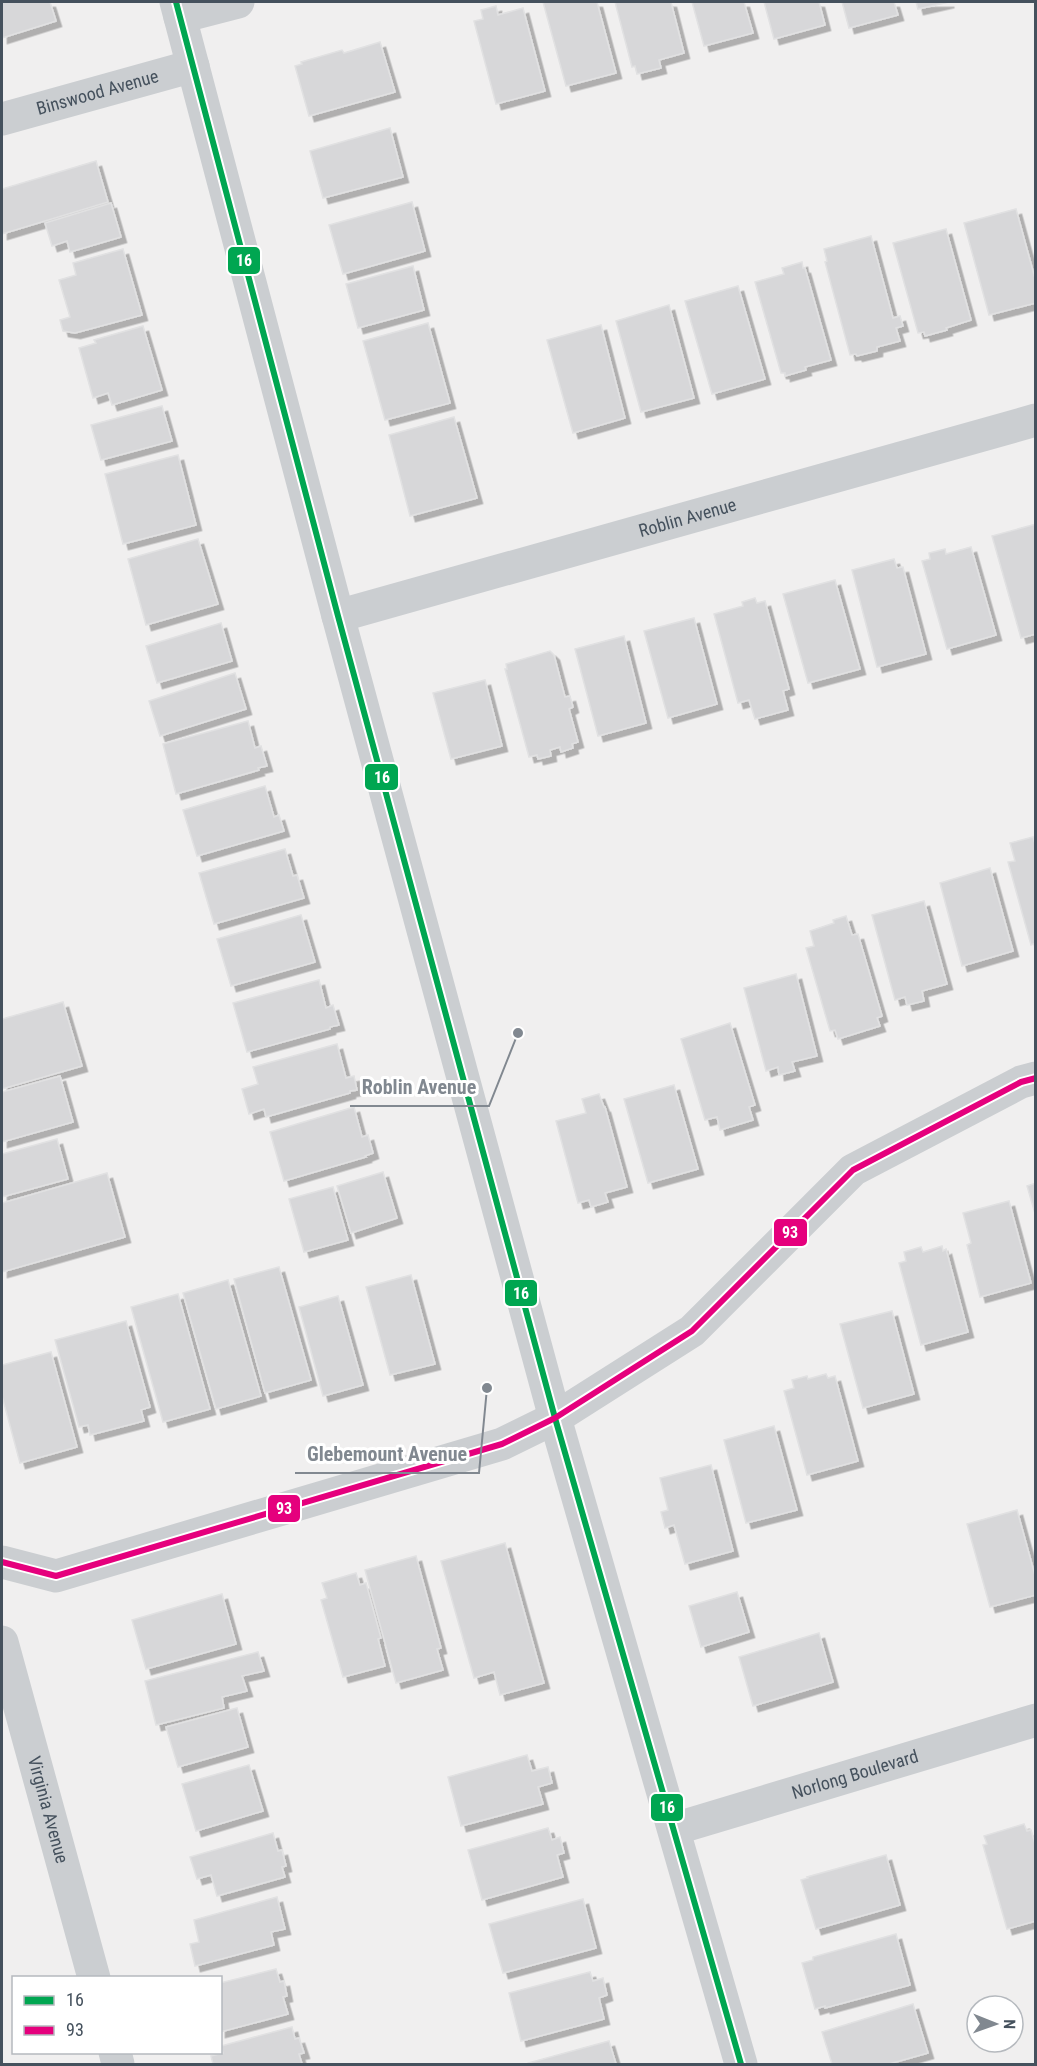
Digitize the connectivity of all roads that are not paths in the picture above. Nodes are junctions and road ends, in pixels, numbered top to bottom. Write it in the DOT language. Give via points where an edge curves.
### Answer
graph roads {
  1 [pos="238,2"];
  2 [pos="178,9"];
  3 [pos="193,66"];
  4 [pos="2,119"];
  5 [pos="1035,420"];
  6 [pos="339,616"];
  7 [pos="1035,1078"];
  8 [pos="555,1418"];
  9 [pos="2,1562"];
  10 [pos="2,1642"];
  11 [pos="1035,1720"];
  12 [pos="674,1829"];
  13 [pos="94,1976"];
  14 [pos="741,2064"];
  1 -- 2 [label="street"];
  2 -- 3 [label="street"];
  3 -- 4 [label="street, Binswood Avenue"];
  3 -- 6 [label="street"];
  5 -- 6 [label="street, Roblin Avenue"];
  6 -- 8 [label="street"];
  7 -- 8 [label="street" via="853,1170 692,1331"];
  8 -- 9 [label="street" via="502,1444 56,1576"];
  8 -- 12 [label="street"];
  10 -- 13 [label="street, Virginia Avenue"];
  11 -- 12 [label="street, Norlong Boulevard"];
  12 -- 14 [label="street"];
}
